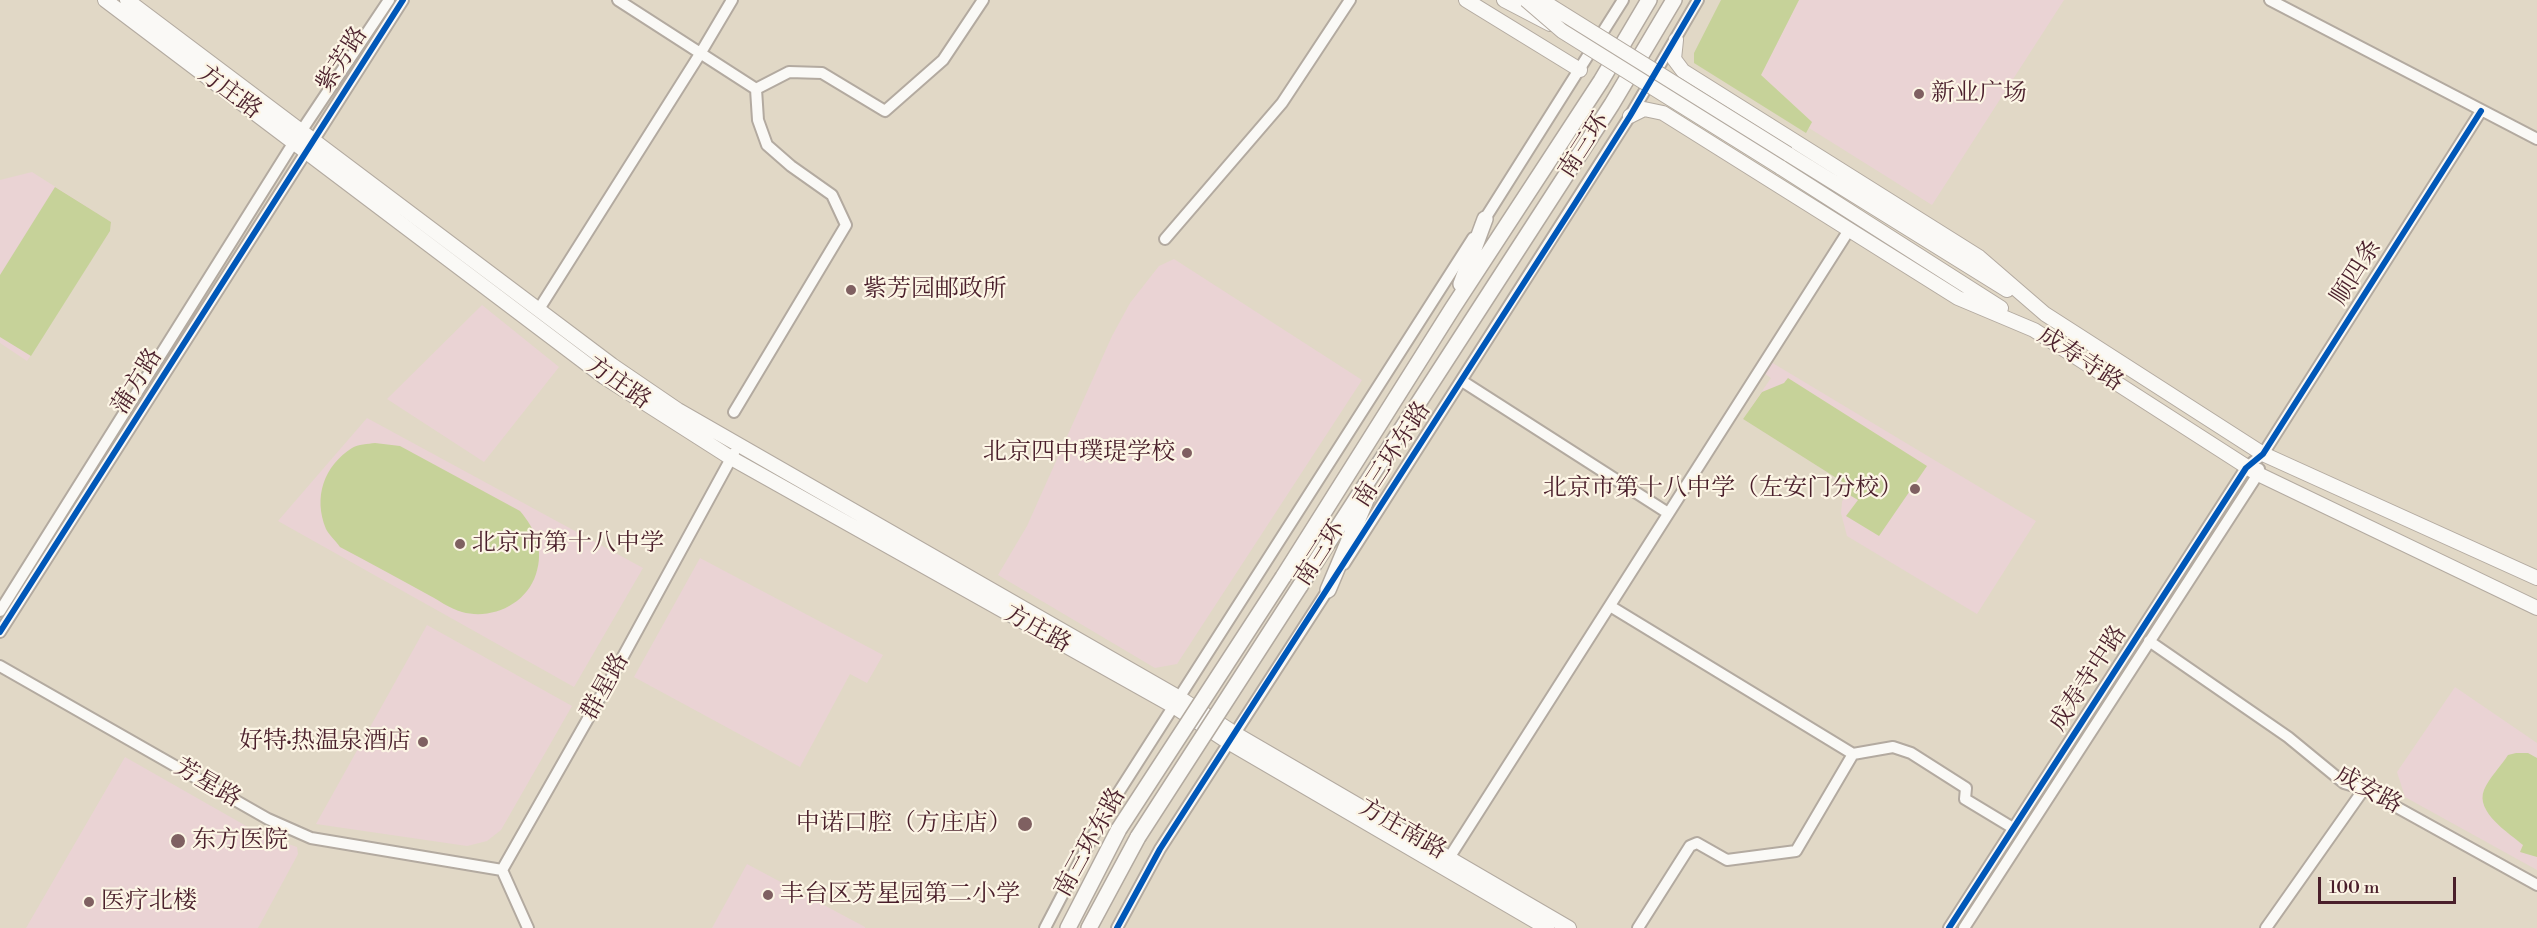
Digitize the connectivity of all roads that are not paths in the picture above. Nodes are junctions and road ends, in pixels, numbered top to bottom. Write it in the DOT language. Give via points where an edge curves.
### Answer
graph roads {
  1 [pos="105,0"];
  2 [pos="127,0"];
  3 [pos="389,0"];
  4 [pos="403,0"];
  5 [pos="618,0"];
  6 [pos="732,0"];
  7 [pos="983,0"];
  8 [pos="1350,0"];
  9 [pos="1466,0"];
  10 [pos="1504,0"];
  11 [pos="1516,0"];
  12 [pos="1526,0"];
  13 [pos="1541,0"];
  14 [pos="1623,0"];
  15 [pos="1649,0"];
  16 [pos="1674,0"];
  17 [pos="1698,0"];
  18 [pos="2270,0"];
  19 [pos="143,5"];
  20 [pos="1562,31"];
  21 [pos="1676,40"];
  22 [pos="1594,48"];
  23 [pos="700,54"];
  24 [pos="1580,70"];
  25 [pos="756,89"];
  26 [pos="2481,111"];
  27 [pos="1630,116"];
  28 [pos="1770,126"];
  29 [pos="302,130"];
  30 [pos="2537,139"];
  31 [pos="294,142"];
  32 [pos="310,145"];
  33 [pos="1746,164"];
  34 [pos="1485,219"];
  35 [pos="1848,230"];
  36 [pos="1165,239"];
  37 [pos="539,309"];
  38 [pos="1452,309"];
  39 [pos="2045,314"];
  40 [pos="2034,330"];
  41 [pos="1462,381"];
  42 [pos="734,412"];
  43 [pos="735,452"];
  44 [pos="2263,454"];
  45 [pos="1384,457"];
  46 [pos="2252,471"];
  47 [pos="1668,513"];
  48 [pos="2537,578"];
  49 [pos="1328,590"];
  50 [pos="1610,606"];
  51 [pos="2537,608"];
  52 [pos="0,610"];
  53 [pos="0,632"];
  54 [pos="2149,641"];
  55 [pos="0,666"];
  56 [pos="1175,701"];
  57 [pos="1231,737"];
  58 [pos="1853,754"];
  59 [pos="2364,789"];
  60 [pos="2013,828"];
  61 [pos="1449,858"];
  62 [pos="501,870"];
  63 [pos="2537,885"];
  64 [pos="528,928"];
  65 [pos="1045,928"];
  66 [pos="1068,928"];
  67 [pos="1089,928"];
  68 [pos="1117,928"];
  69 [pos="1547,928"];
  70 [pos="1569,928"];
  71 [pos="1638,928"];
  72 [pos="1949,928"];
  73 [pos="1964,928"];
  74 [pos="2266,928"];
  1 -- 31 [label="main road, 方庄路"];
  2 -- 19 [label="main road, 方庄路"];
  3 -- 29 [label="street, 紫芳路"];
  4 -- 32 [label="street, 紫芳路"];
  5 -- 23 [label="street"];
  6 -- 23 [label="street"];
  7 -- 25 [label="street" via="943,60 885,111 822,73 789,72"];
  8 -- 36 [label="street" via="1282,103"];
  9 -- 24 [label="main road"];
  10 -- 20 [label="main road, bridge"];
  11 -- 22 [label="main road"];
  12 -- 20 [label="main road, bridge"];
  13 -- 39 [label="main road, bridge"];
  14 -- 22 [label="street, 南三环东路"];
  15 -- 38 [label="highway, 南三环" via="1607,72"];
  16 -- 45 [label="highway, 南三环" via="1612,104"];
  17 -- 21 [label="street, 南三环东路"];
  18 -- 26 [label="street"];
  19 -- 29 [label="main road, 方庄路"];
  20 -- 40 [label="main road, bridge"];
  21 -- 27 [label="street, 南三环东路"];
  21 -- 28 [label="main road, 成寿寺路" via="1674,59 1683,71"];
  22 -- 24 [label="street, 南三环东路"];
  23 -- 25 [label="street"];
  23 -- 37 [label="street"];
  24 -- 34 [label="street, 南三环东路"];
  25 -- 42 [label="street" via="758,120 767,145 832,195 846,225"];
  26 -- 30 [label="street"];
  26 -- 44 [label="street, 顺四条"];
  27 -- 33 [label="main road, 成寿寺路" via="1644,109 1663,113"];
  27 -- 41 [label="street, 南三环东路"];
  28 -- 33 [label="main road" via="1754,125 1741,135 1738,151"];
  28 -- 39 [label="main road, 成寿寺路" via="1978,257"];
  29 -- 31 [label="street, 紫芳路"];
  29 -- 32 [label="main road, 方庄路"];
  31 -- 32 [label="main road, 方庄路"];
  31 -- 52 [label="street, 蒲方路"];
  32 -- 37 [label="main road, 方庄路"];
  32 -- 43 [label="main road, 方庄路" via="604,376"];
  32 -- 53 [label="street, 蒲方路"];
  33 -- 35 [label="main road, 成寿寺路"];
  34 -- 38 [label="highway"];
  34 -- 56 [label="street, 南三环东路"];
  35 -- 40 [label="main road, 成寿寺路" via="1958,298"];
  35 -- 47 [label="street"];
  37 -- 43 [label="main road, 方庄路"];
  38 -- 66 [label="highway, 南三环, bridge" via="1119,829"];
  39 -- 44 [label="main road, 成寿寺路"];
  40 -- 46 [label="main road, 成寿寺路"];
  41 -- 47 [label="street"];
  41 -- 49 [label="street, 南三环东路"];
  43 -- 56 [label="main road, 方庄路"];
  43 -- 62 [label="street, 群星路"];
  44 -- 46 [label="street, 成寿寺中路"];
  44 -- 48 [label="main road, 成寿寺路"];
  45 -- 49 [label="highway"];
  45 -- 67 [label="highway, 南三环, bridge" via="1138,837"];
  46 -- 51 [label="main road, 成寿寺路"];
  46 -- 54 [label="street, 成寿寺中路"];
  46 -- 60 [label="street, 成寿寺中路"];
  47 -- 50 [label="street"];
  49 -- 57 [label="street, 南三环东路"];
  50 -- 58 [label="street"];
  50 -- 61 [label="street"];
  54 -- 59 [label="street, 成安路" via="2288,736 2344,783"];
  54 -- 73 [label="street, 成寿寺中路"];
  55 -- 62 [label="street, 芳星路" via="268,819 311,838"];
  56 -- 57 [label="main road, 方庄路"];
  56 -- 65 [label="street, 南三环东路" via="1098,825"];
  57 -- 61 [label="main road, 方庄南路"];
  57 -- 68 [label="street, 南三环东路" via="1160,849"];
  57 -- 69 [label="main road, 方庄南路"];
  58 -- 60 [label="street" via="1893,747 1911,753 1966,788 1965,800"];
  58 -- 71 [label="street" via="1796,851 1727,860 1697,843 1690,846"];
  59 -- 63 [label="street, 成安路"];
  59 -- 74 [label="street"];
  60 -- 72 [label="street, 成寿寺中路"];
  61 -- 70 [label="main road, 方庄南路"];
  62 -- 64 [label="street"];
}
